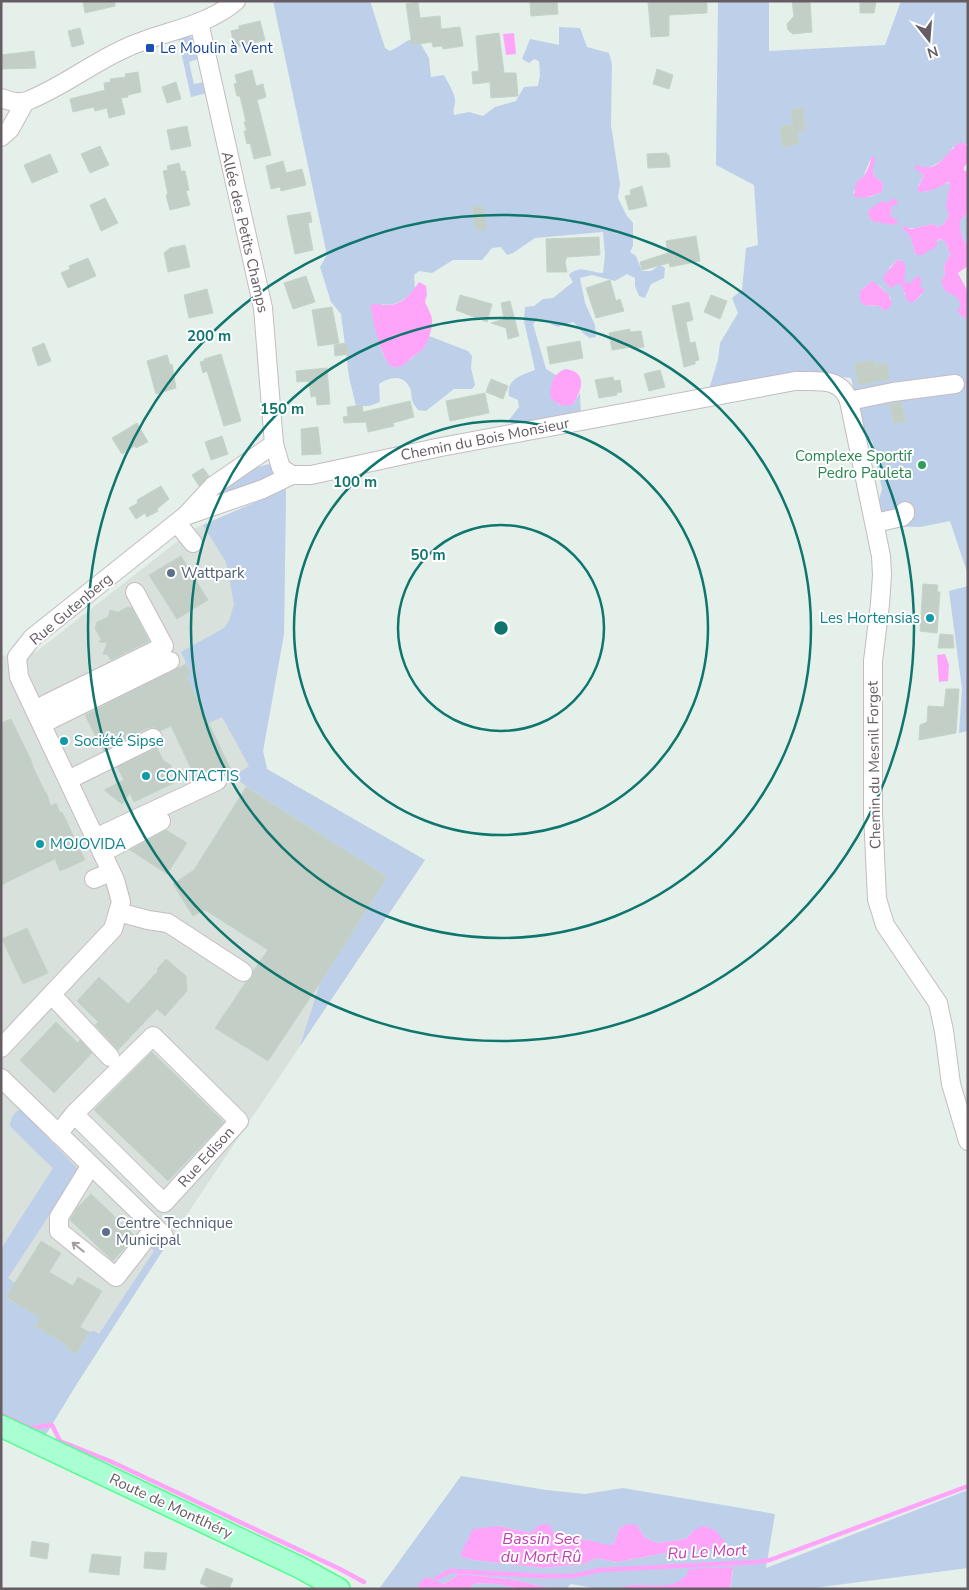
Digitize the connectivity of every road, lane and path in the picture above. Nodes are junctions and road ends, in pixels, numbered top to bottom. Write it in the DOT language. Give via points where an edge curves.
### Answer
graph roads {
  1 [pos="236,1"];
  2 [pos="199,22"];
  3 [pos="1,98"];
  4 [pos="25,102"];
  5 [pos="1,137"];
  6 [pos="955,384"];
  7 [pos="849,401"];
  8 [pos="274,444"];
  9 [pos="292,475"];
  10 [pos="905,511"];
  11 [pos="181,519"];
  12 [pos="875,523"];
  13 [pos="193,544"];
  14 [pos="135,592"];
  15 [pos="170,661"];
  16 [pos="39,719"];
  17 [pos="154,738"];
  18 [pos="68,780"];
  19 [pos="216,780"];
  20 [pos="161,822"];
  21 [pos="99,845"];
  22 [pos="111,872"];
  23 [pos="94,879"];
  24 [pos="118,912"];
  25 [pos="242,972"];
  26 [pos="52,995"];
  27 [pos="1,1048"];
  28 [pos="110,1056"];
  29 [pos="1,1078"];
  30 [pos="74,1114"];
  31 [pos="58,1134"];
  32 [pos="968,1141"];
  33 [pos="91,1165"];
  34 [pos="1,1426"];
  35 [pos="340,1589"];
  1 -- 2 [label="street"];
  2 -- 4 [label="street" via="106,57"];
  2 -- 8 [label="street, Allée des Petits Champs" via="263,308"];
  3 -- 4 [label="street"];
  4 -- 5 [label="street" via="10,129"];
  6 -- 7 [label="street"];
  7 -- 9 [label="street, Chemin du Bois Monsieur" via="843,388 829,382 795,381 441,447 311,475"];
  7 -- 12 [label="street, Chemin du Mesnil Forget"];
  8 -- 9 [label="street" via="280,468"];
  8 -- 11 [label="street" via="214,486"];
  9 -- 11 [label="street, Rue Gutenberg"];
  10 -- 12 [label="street" via="902,517"];
  11 -- 13 [label="street"];
  11 -- 16 [label="street, Rue Gutenberg" via="32,638 17,657 18,691"];
  12 -- 32 [label="street, Chemin du Mesnil Forget" via="882,575 872,661 877,899 885,926 938,1004 951,1084"];
  14 -- 16 [label="street" via="164,646 46,704"];
  15 -- 16 [label="street" via="52,719"];
  16 -- 18 [label="street, Rue Gutenberg" via="46,751"];
  17 -- 18 [label="street"];
  18 -- 21 [label="street, Rue Gutenberg"];
  19 -- 21 [label="street"];
  20 -- 21 [label="street"];
  21 -- 22 [label="street, Rue Gutenberg"];
  22 -- 23 [label="street"];
  22 -- 24 [label="street, Rue Gutenberg" via="121,902"];
  24 -- 25 [label="street" via="168,923"];
  24 -- 26 [label="street, Rue Gutenberg" via="113,929"];
  26 -- 27 [label="street, Rue Gutenberg"];
  26 -- 28 [label="street"];
  29 -- 31 [label="street"];
  30 -- 30 [label="street, Rue Edison" via="164,1203 238,1121 153,1036"];
  30 -- 31 [label="street, Rue Edison"];
  31 -- 33 [label="street"];
  33 -- 33 [label="street, one-way" via="159,1231 116,1277 59,1231 60,1218"];
  34 -- 35 [label="main road, Route de Montlhéry"];
}
